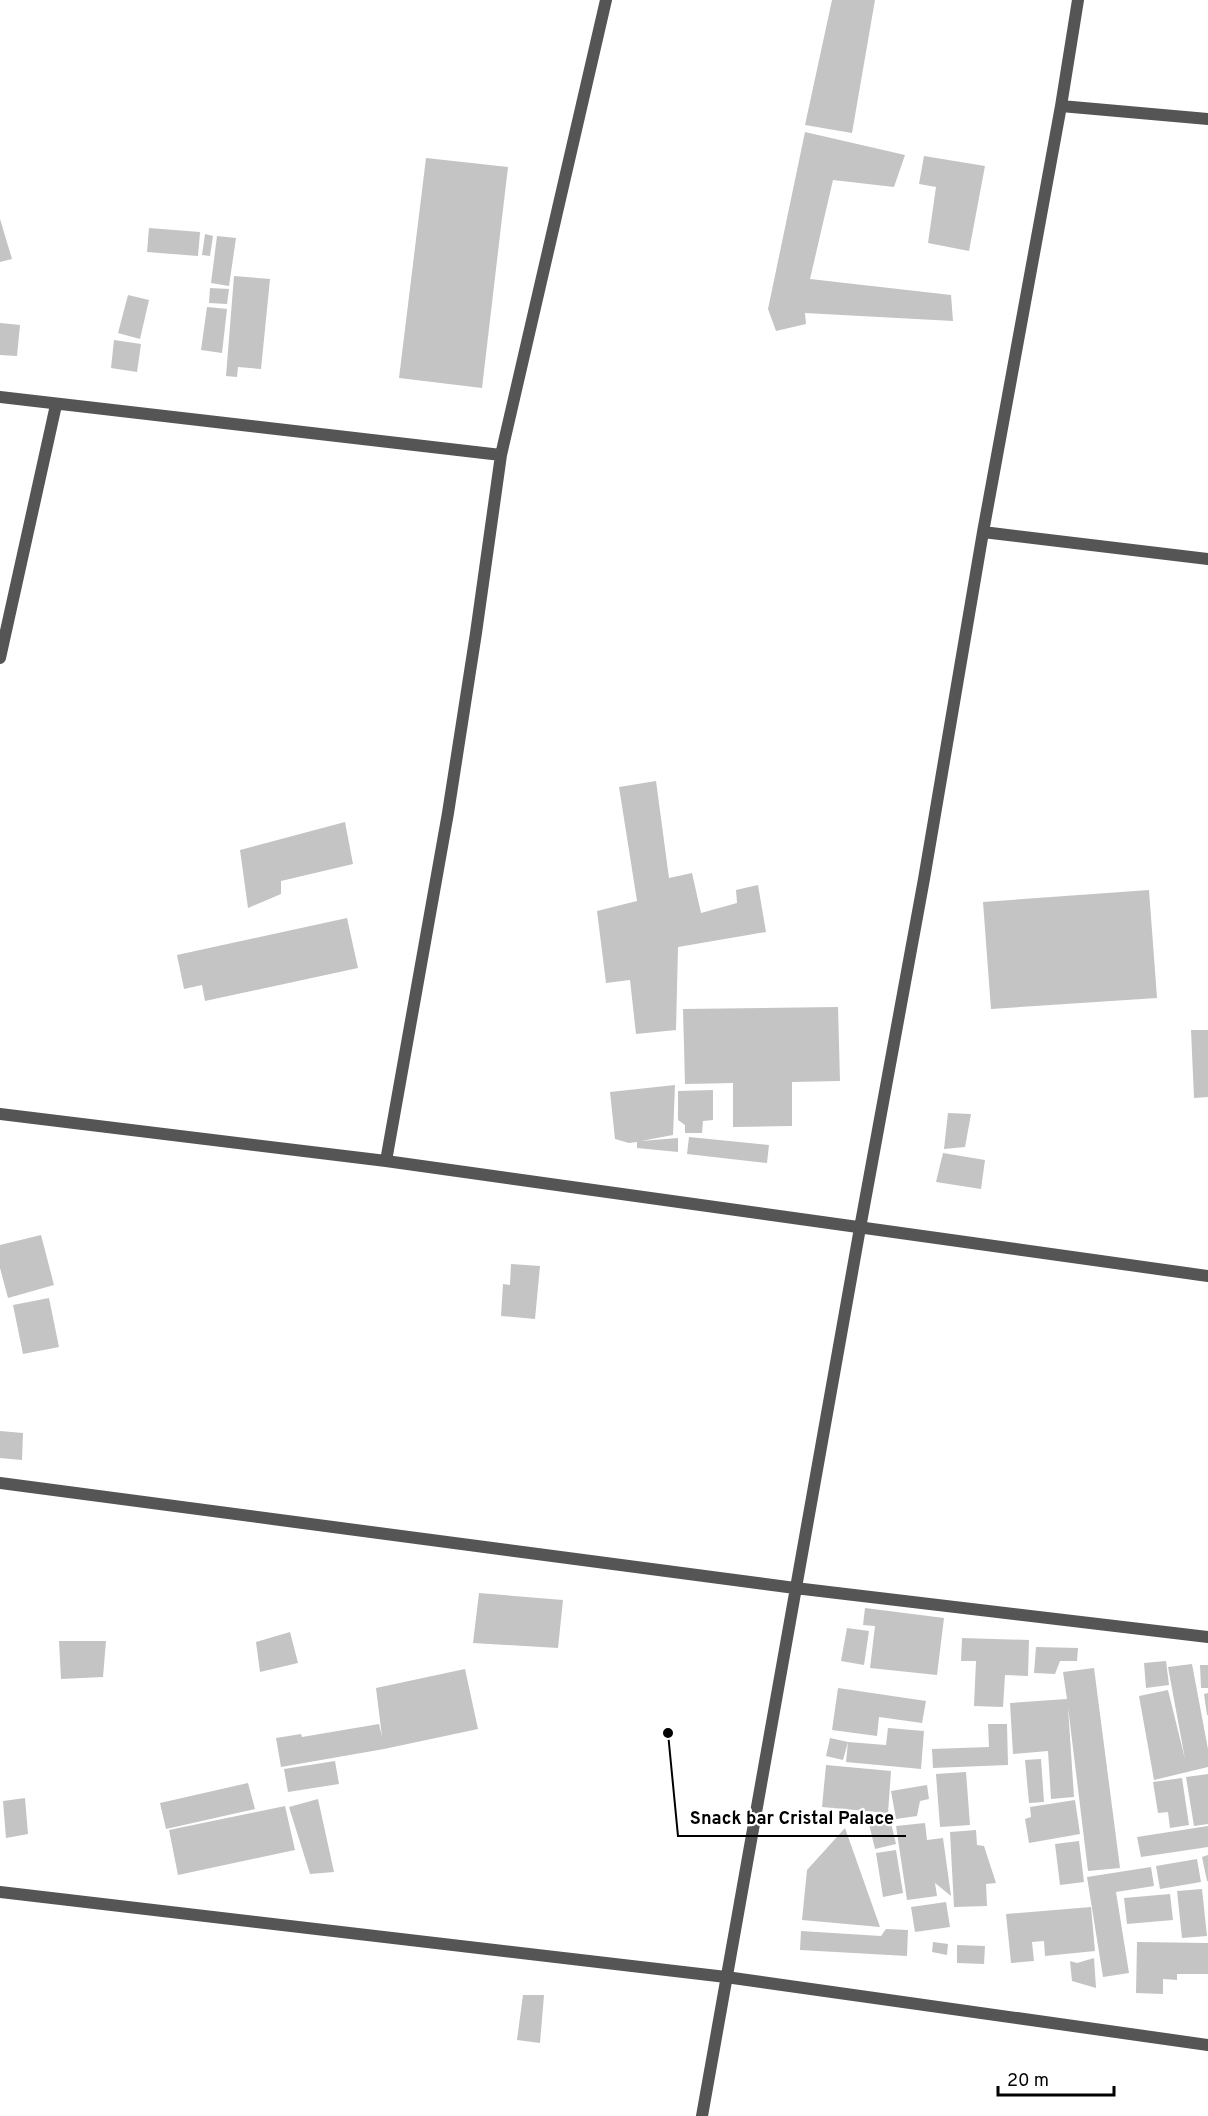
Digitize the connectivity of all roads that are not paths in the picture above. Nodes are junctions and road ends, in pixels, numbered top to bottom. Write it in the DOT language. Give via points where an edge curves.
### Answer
graph roads {
  1 [pos="606,0"];
  2 [pos="1078,0"];
  3 [pos="1062,106"];
  4 [pos="1208,119"];
  5 [pos="0,397"];
  6 [pos="56,405"];
  7 [pos="501,455"];
  8 [pos="983,532"];
  9 [pos="1208,558"];
  10 [pos="0,658"];
  11 [pos="0,1114"];
  12 [pos="386,1161"];
  13 [pos="860,1228"];
  14 [pos="1208,1276"];
  15 [pos="0,1483"];
  16 [pos="795,1588"];
  17 [pos="1208,1637"];
  18 [pos="0,1893"];
  19 [pos="726,1977"];
  20 [pos="1208,2045"];
  21 [pos="702,2116"];
  1 -- 7 [label="street"];
  2 -- 3 [label="street"];
  3 -- 4 [label="street"];
  3 -- 8 [label="street"];
  5 -- 6 [label="street"];
  6 -- 7 [label="street"];
  6 -- 10 [label="street"];
  7 -- 12 [label="street" via="448,813"];
  8 -- 9 [label="street"];
  8 -- 13 [label="street"];
  11 -- 12 [label="street"];
  12 -- 13 [label="street"];
  13 -- 14 [label="street"];
  13 -- 16 [label="street"];
  15 -- 16 [label="street"];
  16 -- 17 [label="street"];
  16 -- 19 [label="street"];
  18 -- 19 [label="street"];
  19 -- 20 [label="street"];
  19 -- 21 [label="street"];
}
